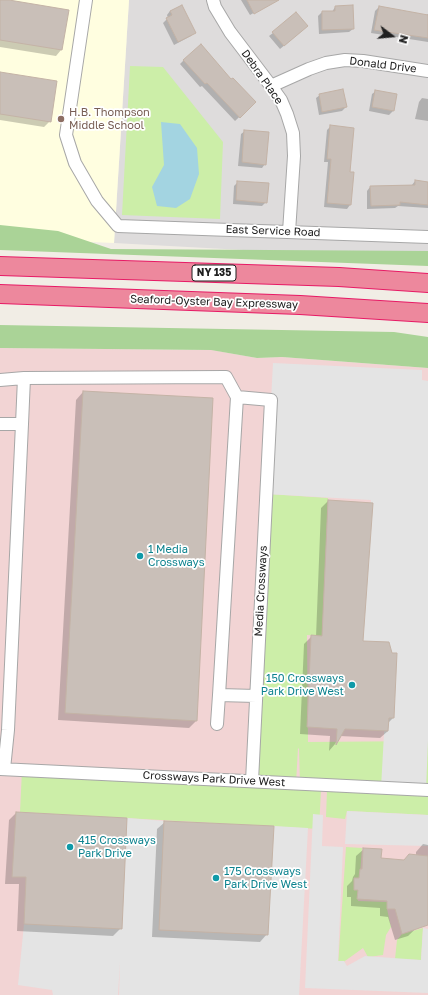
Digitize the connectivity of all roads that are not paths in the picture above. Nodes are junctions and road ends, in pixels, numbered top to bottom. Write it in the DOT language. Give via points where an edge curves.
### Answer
graph roads {
  1 [pos="86,0"];
  2 [pos="213,0"];
  3 [pos="428,71"];
  4 [pos="271,86"];
  5 [pos="290,232"];
  6 [pos="428,237"];
  7 [pos="0,266"];
  8 [pos="428,283"];
  9 [pos="0,294"];
  10 [pos="428,313"];
  11 [pos="24,378"];
  12 [pos="0,380"];
  13 [pos="237,397"];
  14 [pos="0,424"];
  15 [pos="22,424"];
  16 [pos="219,695"];
  17 [pos="256,696"];
  18 [pos="217,724"];
  19 [pos="2,769"];
  20 [pos="252,781"];
  21 [pos="428,790"];
  1 -- 5 [label="street, East Service Road" via="66,135 75,163 89,188 118,226"];
  2 -- 4 [label="street, Debra Place" via="230,32"];
  3 -- 4 [label="street, Donald Drive" via="345,60 326,63"];
  4 -- 5 [label="street, Debra Place" via="287,114 292,133 294,156"];
  5 -- 6 [label="street, East Service Road"];
  7 -- 8 [label="highway, NY 135" via="339,277"];
  9 -- 10 [label="highway, Seaford-Oyster Bay Expressway" via="300,305"];
  11 -- 12 [label="street"];
  11 -- 13 [label="street" via="226,377"];
  11 -- 15 [label="street"];
  13 -- 16 [label="street"];
  13 -- 17 [label="street, Media Crossways" via="272,400"];
  14 -- 15 [label="street"];
  15 -- 19 [label="street" via="8,730"];
  16 -- 17 [label="street"];
  16 -- 18 [label="street"];
  17 -- 20 [label="street, Media Crossways"];
  19 -- 20 [label="street, Crossways Park Drive West"];
  20 -- 21 [label="street, Crossways Park Drive West"];
}
